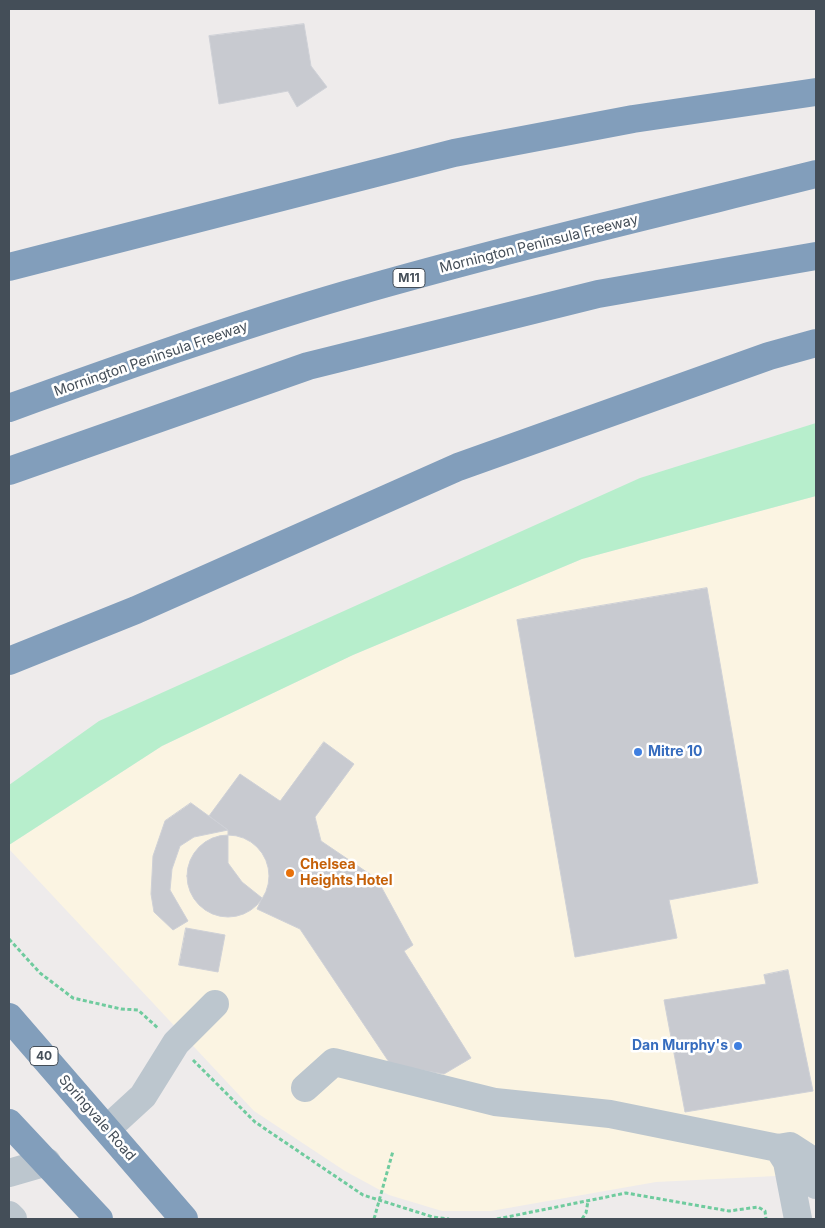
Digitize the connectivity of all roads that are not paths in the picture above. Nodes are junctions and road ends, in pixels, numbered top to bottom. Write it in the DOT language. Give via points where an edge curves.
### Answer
graph roads {
  1 [pos="816,92"];
  2 [pos="816,174"];
  3 [pos="816,256"];
  4 [pos="9,267"];
  5 [pos="816,343"];
  6 [pos="9,408"];
  7 [pos="9,471"];
  8 [pos="136,610"];
  9 [pos="9,661"];
  10 [pos="9,674"];
  11 [pos="215,1004"];
  12 [pos="9,1018"];
  13 [pos="305,1088"];
  14 [pos="9,1123"];
  15 [pos="107,1129"];
  16 [pos="778,1148"];
  17 [pos="47,1162"];
  18 [pos="9,1173"];
  19 [pos="816,1186"];
  20 [pos="9,1215"];
  21 [pos="13,1219"];
  22 [pos="99,1219"];
  23 [pos="184,1219"];
  24 [pos="798,1219"];
  1 -- 4 [label="highway" via="633,119 454,153"];
  2 -- 6 [label="highway, Mornington Peninsula Freeway / M11" via="517,248 345,295 160,353"];
  3 -- 7 [label="highway" via="598,294 308,366"];
  5 -- 8 [label="highway" via="769,356 458,468"];
  8 -- 9 [label="highway"];
  8 -- 10 [label="highway"];
  11 -- 15 [label="lane" via="176,1043 143,1096"];
  12 -- 15 [label="highway, Springvale Road / 40"];
  13 -- 16 [label="lane" via="334,1062 495,1102 610,1114"];
  14 -- 17 [label="highway"];
  15 -- 23 [label="highway, Springvale Road / 40"];
  16 -- 19 [label="lane" via="790,1146 807,1157"];
  16 -- 24 [label="lane" via="787,1162"];
  17 -- 18 [label="lane"];
  17 -- 22 [label="highway"];
  20 -- 21 [label="lane"];
}
